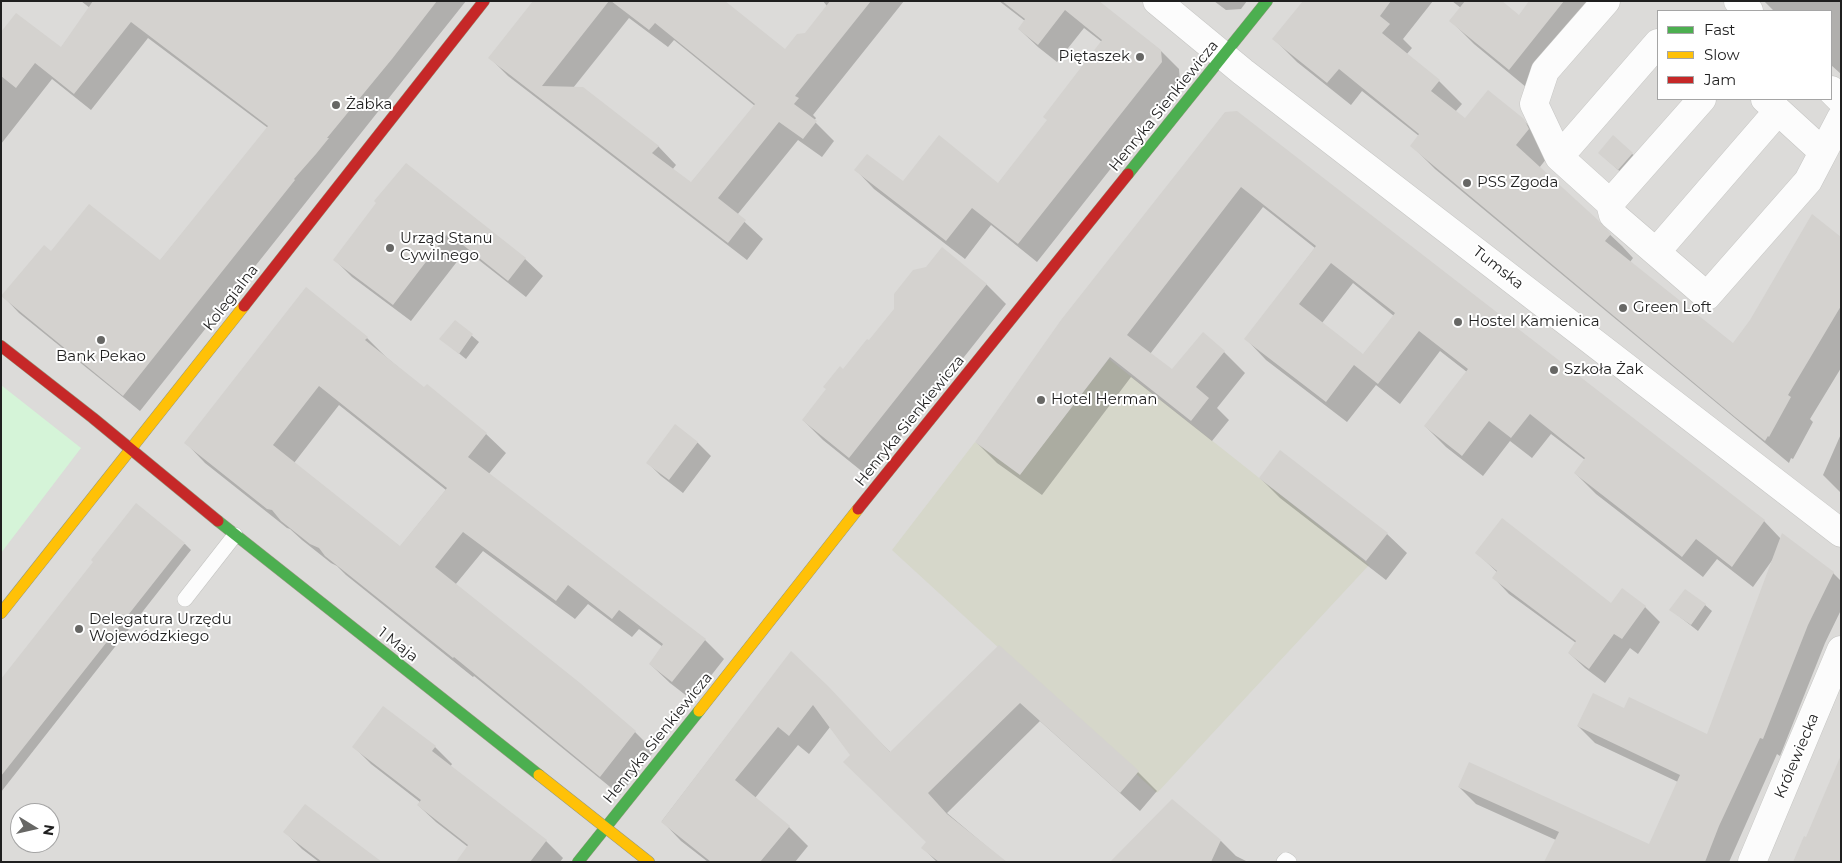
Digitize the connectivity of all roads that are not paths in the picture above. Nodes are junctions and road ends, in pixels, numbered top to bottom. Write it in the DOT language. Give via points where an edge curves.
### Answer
graph roads {
  1 [pos="484,1"];
  2 [pos="1156,1"];
  3 [pos="1267,1"];
  4 [pos="1606,1"];
  5 [pos="1738,1"];
  6 [pos="1748,10"];
  7 [pos="1657,45"];
  8 [pos="1224,56"];
  9 [pos="1832,91"];
  10 [pos="1701,100"];
  11 [pos="1841,100"];
  12 [pos="1771,105"];
  13 [pos="1841,118"];
  14 [pos="1823,152"];
  15 [pos="1559,157"];
  16 [pos="1610,203"];
  17 [pos="1656,252"];
  18 [pos="1,346"];
  19 [pos="131,449"];
  20 [pos="1841,533"];
  21 [pos="235,535"];
  22 [pos="185,600"];
  23 [pos="1,613"];
  24 [pos="1841,650"];
  25 [pos="605,827"];
  26 [pos="578,862"];
  27 [pos="649,862"];
  28 [pos="1284,862"];
  29 [pos="1289,862"];
  30 [pos="1752,862"];
  1 -- 19 [label="street, Kolegialna"];
  2 -- 8 [label="street, Tumska"];
  3 -- 8 [label="street, Henryka Sienkiewicza"];
  4 -- 15 [label="street" via="1546,71 1534,104"];
  5 -- 6 [label="street"];
  7 -- 15 [label="street"];
  8 -- 20 [label="street, Tumska"];
  8 -- 25 [label="street, Henryka Sienkiewicza"];
  9 -- 11 [label="street"];
  10 -- 16 [label="street"];
  12 -- 14 [label="street"];
  12 -- 17 [label="street"];
  13 -- 14 [label="street"];
  14 -- 17 [label="street" via="1808,181 1707,296"];
  15 -- 16 [label="street"];
  16 -- 17 [label="street" via="1613,215"];
  18 -- 19 [label="street, 1 Maja"];
  19 -- 21 [label="street, 1 Maja"];
  19 -- 23 [label="street, Kolegialna"];
  21 -- 22 [label="lane"];
  21 -- 25 [label="street, 1 Maja"];
  24 -- 30 [label="street, Królewiecka"];
  25 -- 26 [label="street, Henryka Sienkiewicza"];
  25 -- 27 [label="street, 1 Maja"];
  28 -- 29 [label="lane"];
}
